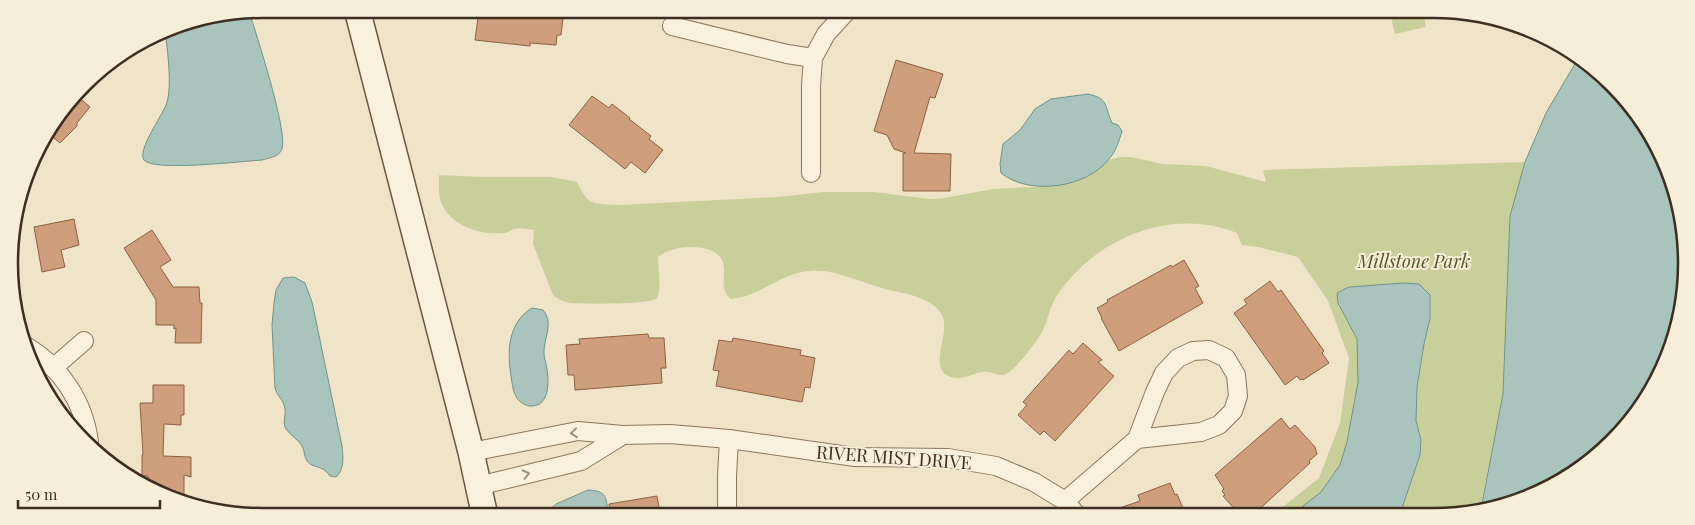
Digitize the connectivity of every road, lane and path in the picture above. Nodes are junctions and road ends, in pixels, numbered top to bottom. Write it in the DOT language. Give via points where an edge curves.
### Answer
graph roads {
  1 [pos="358,18"];
  2 [pos="841,18"];
  3 [pos="672,26"];
  4 [pos="813,58"];
  5 [pos="810,173"];
  6 [pos="84,340"];
  7 [pos="34,351"];
  8 [pos="53,368"];
  9 [pos="87,434"];
  10 [pos="623,435"];
  11 [pos="729,439"];
  12 [pos="1137,439"];
  13 [pos="471,452"];
  14 [pos="478,486"];
  15 [pos="1070,507"];
  16 [pos="483,508"];
  17 [pos="727,508"];
  1 -- 13 [label="main road"];
  2 -- 4 [label="street" via="826,34"];
  3 -- 4 [label="street"];
  4 -- 5 [label="street"];
  6 -- 8 [label="street"];
  7 -- 8 [label="street"];
  8 -- 9 [label="street" via="78,402"];
  10 -- 11 [label="street, RIVER MIST DRIVE" via="670,434"];
  10 -- 13 [label="street, RIVER MIST DRIVE, one-way" via="578,431"];
  14 -- 10 [label="street, one-way" via="581,461"];
  11 -- 15 [label="street, RIVER MIST DRIVE" via="855,457 948,458 996,466 1034,482"];
  11 -- 17 [label="street"];
  12 -- 12 [label="street" via="1201,432 1219,425 1233,411 1238,396 1236,375 1226,358 1209,350 1178,358 1164,373"];
  12 -- 15 [label="street"];
  13 -- 14 [label="main road"];
  14 -- 16 [label="main road"];
}
